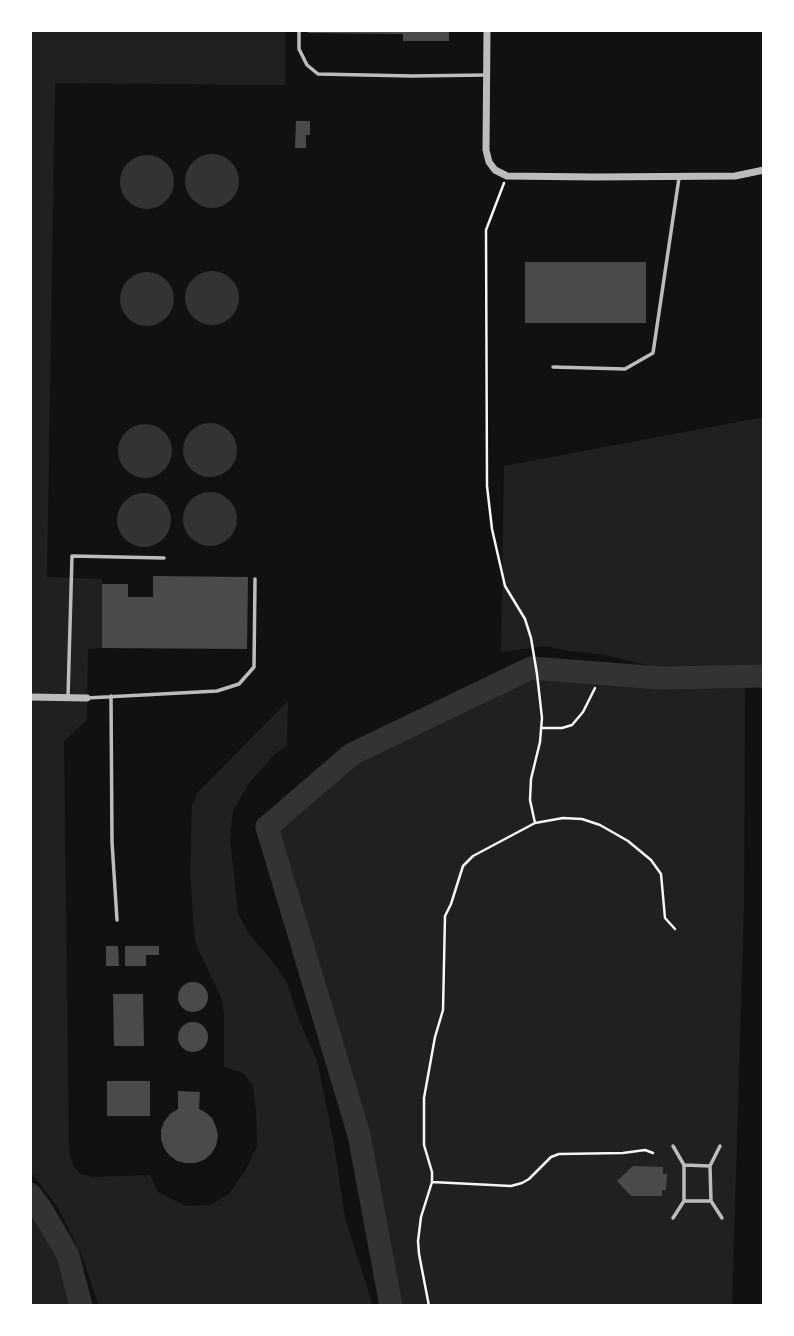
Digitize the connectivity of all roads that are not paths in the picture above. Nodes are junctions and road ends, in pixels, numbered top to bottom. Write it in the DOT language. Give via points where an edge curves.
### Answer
graph roads {
  1 [pos="299,30"];
  2 [pos="487,30"];
  3 [pos="487,75"];
  4 [pos="764,170"];
  5 [pos="680,176"];
  6 [pos="553,367"];
  7 [pos="164,558"];
  8 [pos="256,579"];
  9 [pos="111,696"];
  10 [pos="30,697"];
  11 [pos="68,697"];
  12 [pos="87,698"];
  13 [pos="117,920"];
  14 [pos="673,1146"];
  15 [pos="720,1146"];
  16 [pos="684,1165"];
  17 [pos="710,1166"];
  18 [pos="684,1201"];
  19 [pos="711,1201"];
  20 [pos="673,1218"];
  21 [pos="722,1218"];
  1 -- 3 [label="lane" via="299,49 318,74"];
  2 -- 3 [label="street"];
  3 -- 5 [label="street" via="486,150 495,170 507,176"];
  4 -- 5 [label="street" via="735,176"];
  5 -- 6 [label="lane" via="653,353 625,369"];
  7 -- 11 [label="lane" via="72,556"];
  8 -- 9 [label="lane" via="254,667 239,684 217,691"];
  9 -- 12 [label="lane"];
  9 -- 13 [label="lane"];
  10 -- 11 [label="street"];
  11 -- 12 [label="street"];
  14 -- 16 [label="lane"];
  15 -- 17 [label="lane"];
  16 -- 17 [label="lane"];
  16 -- 18 [label="lane"];
  17 -- 19 [label="lane"];
  18 -- 19 [label="lane"];
  18 -- 20 [label="lane"];
  19 -- 21 [label="lane"];
}
